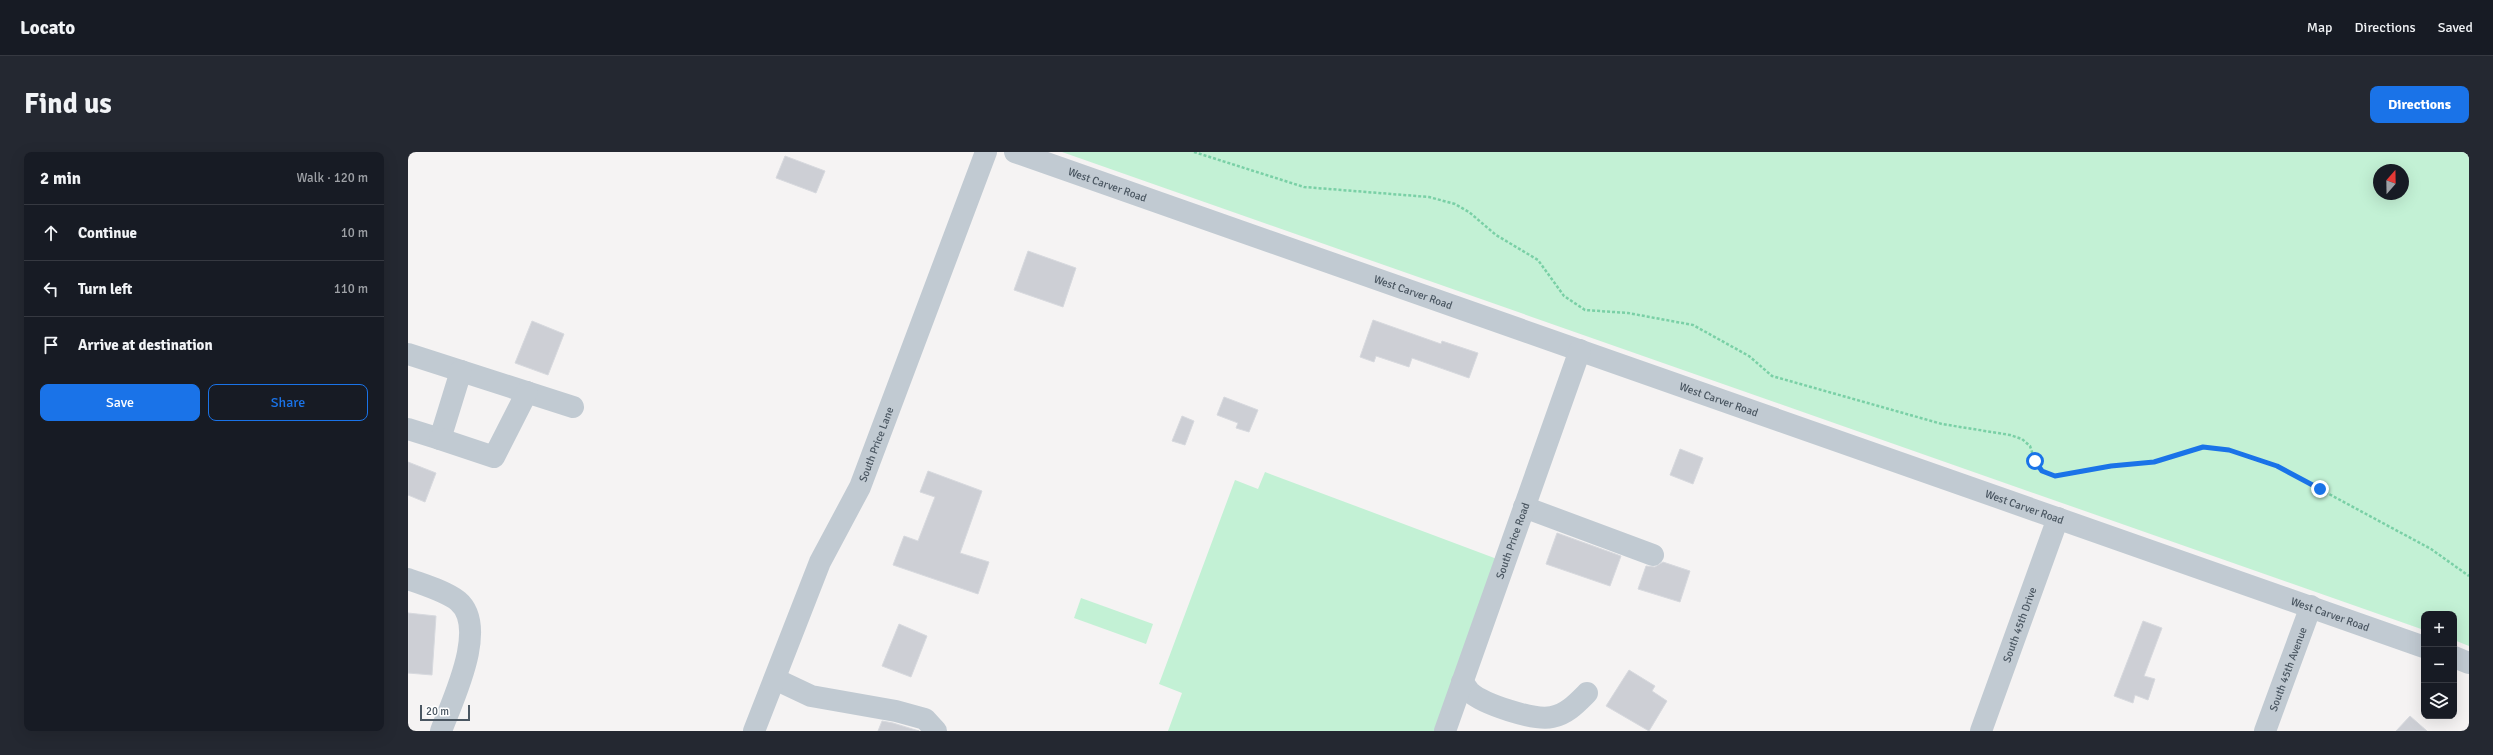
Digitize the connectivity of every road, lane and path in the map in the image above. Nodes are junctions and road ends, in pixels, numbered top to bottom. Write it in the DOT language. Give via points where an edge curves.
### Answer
graph roads {
  1 [pos="1015,152"];
  2 [pos="1194,152"];
  3 [pos="984,159"];
  4 [pos="1580,350"];
  5 [pos="408,354"];
  6 [pos="461,371"];
  7 [pos="527,392"];
  8 [pos="574,407"];
  9 [pos="408,429"];
  10 [pos="440,439"];
  11 [pos="1524,507"];
  12 [pos="2058,518"];
  13 [pos="1653,555"];
  14 [pos="2469,576"];
  15 [pos="408,579"];
  16 [pos="2311,606"];
  17 [pos="2421,646"];
  18 [pos="2457,658"];
  19 [pos="2469,663"];
  20 [pos="775,679"];
  21 [pos="1462,682"];
  22 [pos="1587,693"];
  23 [pos="441,731"];
  24 [pos="754,731"];
  25 [pos="936,731"];
  26 [pos="1445,731"];
  27 [pos="1981,731"];
  28 [pos="2265,731"];
  1 -- 4 [label="street, West Carver Road"];
  2 -- 14 [label="path" via="1304,187 1430,197 1455,204 1469,212 1496,235 1538,260 1564,296 1584,310 1628,313 1693,325 1749,356 1772,376 1942,424 2022,439 2030,446 2042,471 2055,476 2111,466 2154,462 2203,447 2229,450 2270,463 2431,549"];
  3 -- 20 [label="street, South Price Lane" via="860,487 820,562"];
  4 -- 11 [label="street, South Price Road"];
  4 -- 12 [label="street, West Carver Road"];
  5 -- 6 [label="street"];
  6 -- 7 [label="street"];
  6 -- 10 [label="street"];
  7 -- 8 [label="street"];
  7 -- 10 [label="street" via="494,457"];
  9 -- 10 [label="street"];
  11 -- 13 [label="street"];
  11 -- 21 [label="street, South Price Road"];
  12 -- 16 [label="street, West Carver Road"];
  12 -- 27 [label="street, South 45th Drive"];
  15 -- 23 [label="street" via="458,602 469,622 471,639 468,657"];
  16 -- 17 [label="street, West Carver Road"];
  16 -- 28 [label="street, South 45th Avenue"];
  18 -- 19 [label="street"];
  20 -- 24 [label="street, South Price Lane"];
  20 -- 25 [label="street" via="811,696 896,711 925,719"];
  21 -- 22 [label="street" via="1470,692 1484,700 1528,716 1552,717 1571,709"];
  21 -- 26 [label="street, South Price Road"];
}
